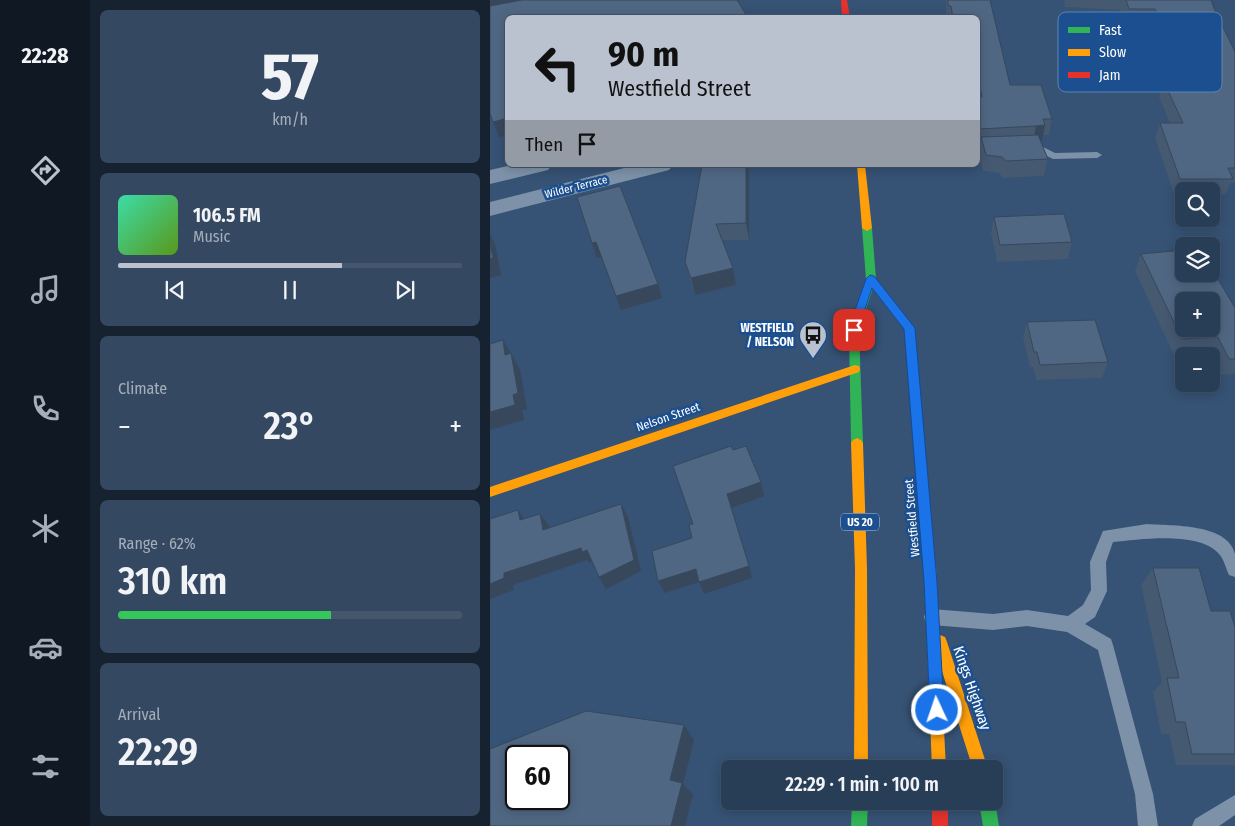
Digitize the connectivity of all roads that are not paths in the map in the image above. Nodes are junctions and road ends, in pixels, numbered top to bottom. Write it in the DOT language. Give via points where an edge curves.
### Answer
graph roads {
  1 [pos="844,0"];
  2 [pos="846,15"];
  3 [pos="1017,148"];
  4 [pos="1097,155"];
  5 [pos="532,167"];
  6 [pos="654,167"];
  7 [pos="861,167"];
  8 [pos="490,177"];
  9 [pos="490,209"];
  10 [pos="870,279"];
  11 [pos="855,368"];
  12 [pos="490,492"];
  13 [pos="1235,570"];
  14 [pos="932,617"];
  15 [pos="1070,624"];
  16 [pos="861,760"];
  17 [pos="939,760"];
  18 [pos="978,760"];
  19 [pos="1235,804"];
  20 [pos="859,810"];
  21 [pos="940,810"];
  22 [pos="988,810"];
  23 [pos="858,826"];
  24 [pos="940,826"];
  25 [pos="991,826"];
  26 [pos="1148,826"];
  27 [pos="1202,826"];
  1 -- 2 [label="main road"];
  3 -- 4 [label="lane" via="1037,146 1053,156"];
  5 -- 8 [label="street"];
  6 -- 9 [label="street, Wilder Terrace"];
  7 -- 10 [label="main road, US 20"];
  10 -- 11 [label="main road, US 20" via="854,330"];
  10 -- 14 [label="main road, Westfield Street" via="909,328"];
  11 -- 12 [label="main road, Nelson Street"];
  11 -- 16 [label="main road, US 20" via="861,570"];
  13 -- 15 [label="lane" via="1225,549 1205,535 1147,531 1108,536 1098,562 1099,591 1089,611"];
  14 -- 15 [label="lane" via="992,622 1027,618"];
  14 -- 17 [label="main road, Westfield Street"];
  14 -- 18 [label="main road, Kings Highway"];
  15 -- 26 [label="lane" via="1104,645 1144,794"];
  19 -- 27 [label="lane"];
  20 -- 23 [label="main road"];
  21 -- 24 [label="main road"];
  22 -- 25 [label="main road"];
}
